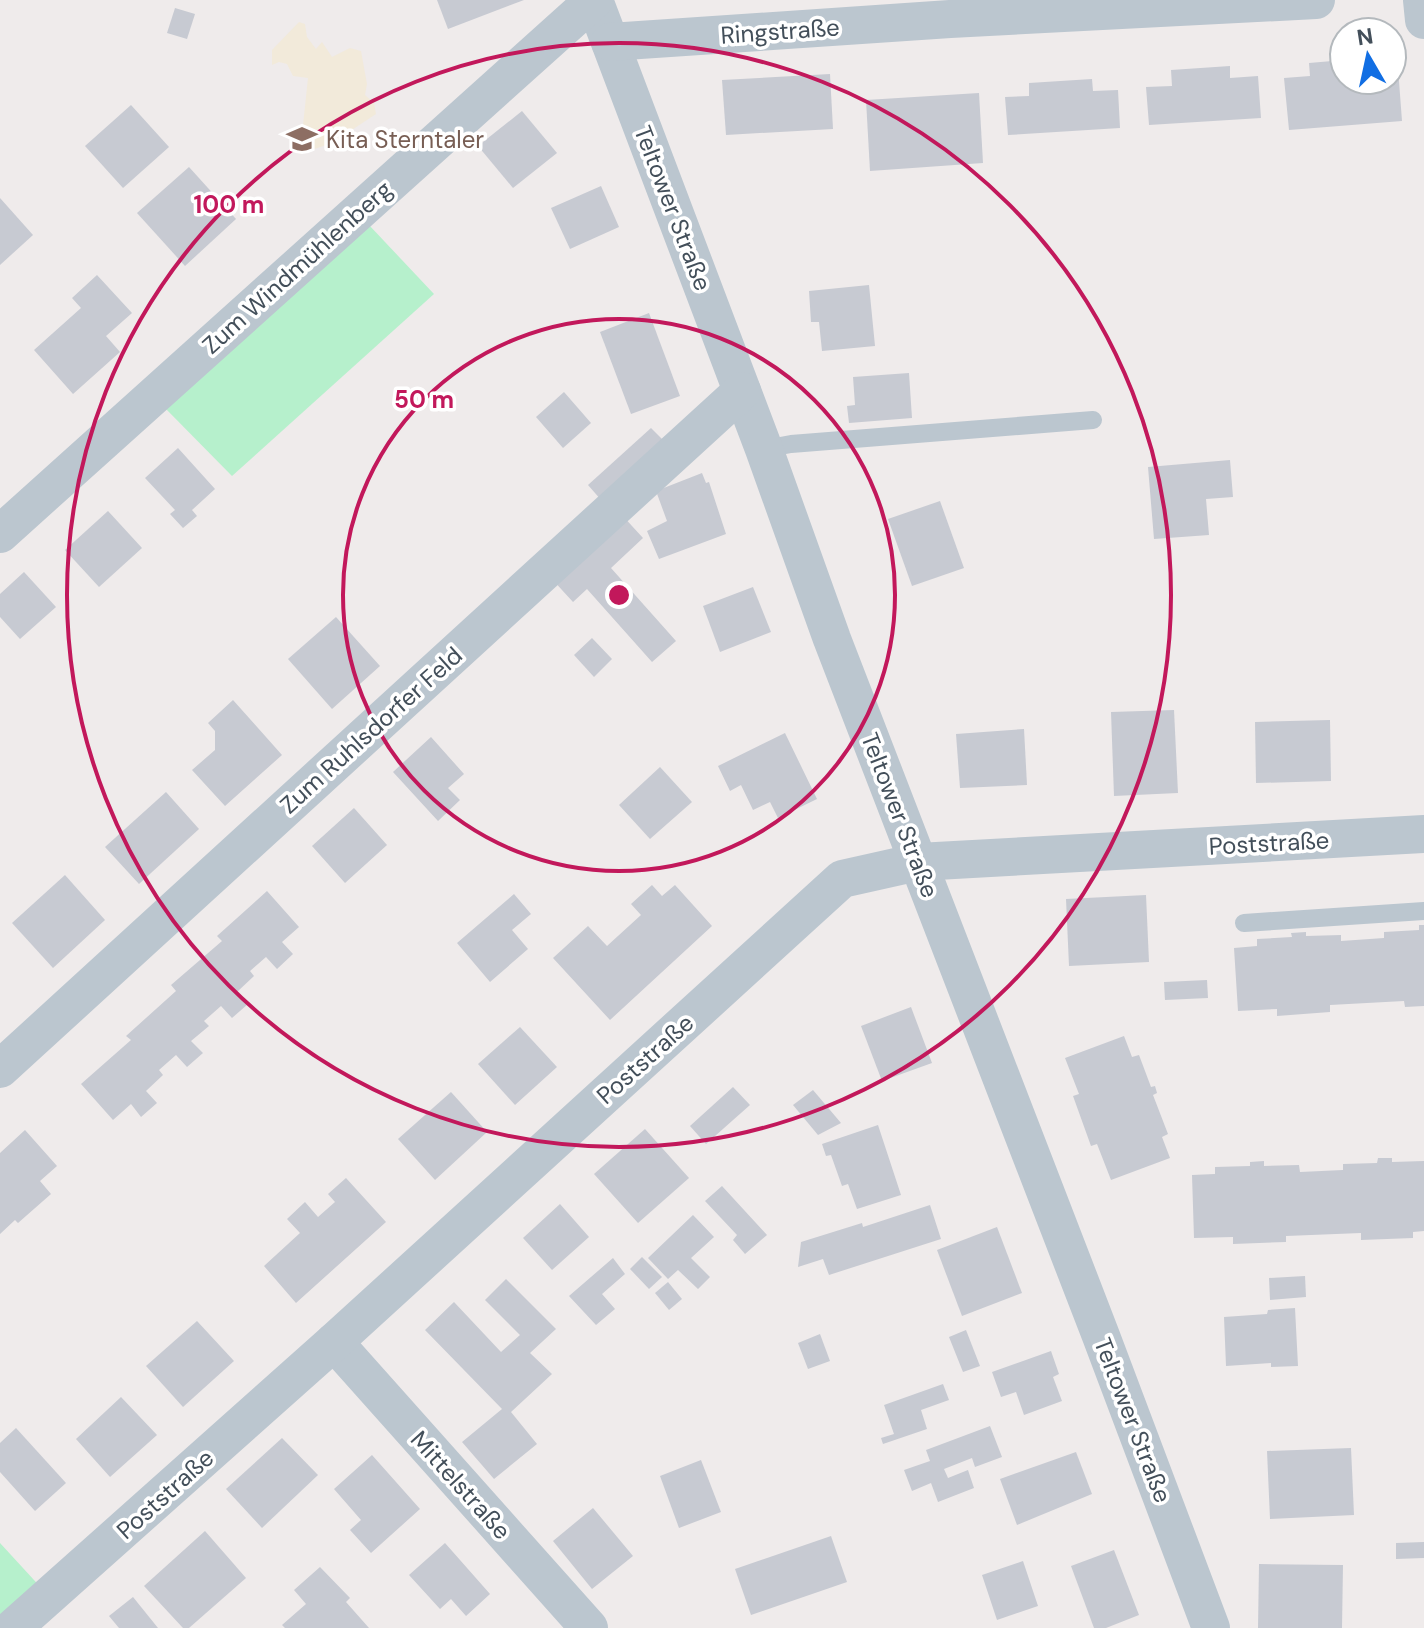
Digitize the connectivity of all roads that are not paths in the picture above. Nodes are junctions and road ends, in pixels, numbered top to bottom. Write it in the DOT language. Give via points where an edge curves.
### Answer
graph roads {
  1 [pos="594,0"];
  2 [pos="1316,0"];
  3 [pos="1422,0"];
  4 [pos="950,10"];
  5 [pos="1424,20"];
  6 [pos="610,42"];
  7 [pos="742,391"];
  8 [pos="1093,420"];
  9 [pos="764,449"];
  10 [pos="0,534"];
  11 [pos="1424,834"];
  12 [pos="918,862"];
  13 [pos="1424,911"];
  14 [pos="1244,923"];
  15 [pos="0,1069"];
  16 [pos="334,1342"];
  17 [pos="13,1628"];
  18 [pos="589,1628"];
  19 [pos="1211,1628"];
  1 -- 6 [label="street, Teltower Straße"];
  1 -- 10 [label="street, Zum Windmühlenberg"];
  2 -- 4 [label="street, Ringstraße"];
  3 -- 5 [label="street"];
  4 -- 6 [label="street, Ringstraße"];
  6 -- 7 [label="street, Teltower Straße"];
  7 -- 9 [label="street, Teltower Straße"];
  7 -- 15 [label="street, Zum Ruhlsdorfer Feld"];
  8 -- 9 [label="lane"];
  9 -- 12 [label="street, Teltower Straße"];
  11 -- 12 [label="street, Poststraße"];
  12 -- 16 [label="street, Poststraße" via="842,879"];
  12 -- 19 [label="street, Teltower Straße"];
  13 -- 14 [label="lane"];
  16 -- 17 [label="street, Poststraße"];
  16 -- 18 [label="street, Mittelstraße"];
}
